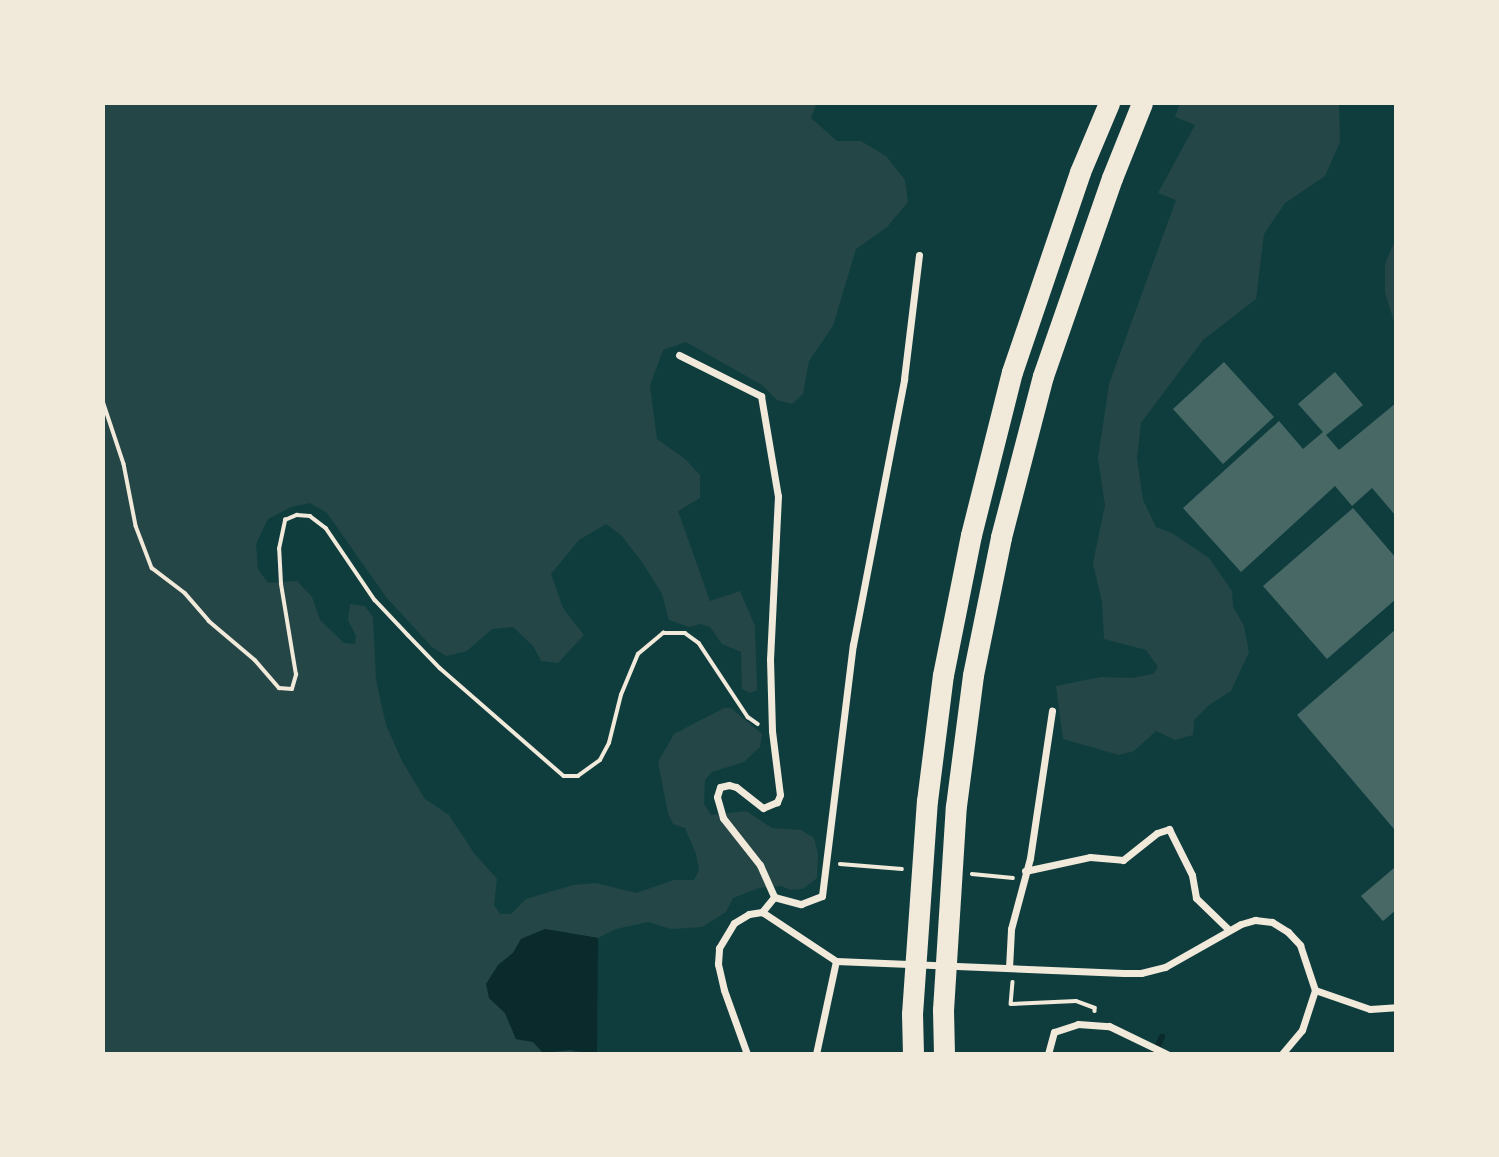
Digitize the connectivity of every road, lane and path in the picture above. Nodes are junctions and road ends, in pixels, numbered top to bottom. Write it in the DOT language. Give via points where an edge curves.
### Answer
graph roads {
  1 [pos="1109,103"];
  2 [pos="1142,103"];
  3 [pos="919,255"];
  4 [pos="679,355"];
  5 [pos="103,401"];
  6 [pos="1052,711"];
  7 [pos="772,731"];
  8 [pos="1025,871"];
  9 [pos="774,897"];
  10 [pos="762,912"];
  11 [pos="1228,929"];
  12 [pos="836,961"];
  13 [pos="1009,968"];
  14 [pos="1315,990"];
  15 [pos="1396,1007"];
  16 [pos="1095,1024"];
  17 [pos="747,1054"];
  18 [pos="816,1054"];
  19 [pos="913,1054"];
  20 [pos="944,1054"];
  21 [pos="1048,1054"];
  22 [pos="1167,1054"];
  23 [pos="1282,1054"];
  1 -- 19 [label="highway" via="1080,172 1012,372 971,535 943,675 927,801"];
  2 -- 20 [label="highway" via="1042,376 1001,537 973,674 956,806"];
  3 -- 9 [label="street" via="904,379 853,645 822,896 801,904"];
  4 -- 7 [label="street" via="761,396 778,496 770,659"];
  5 -- 7 [label="path" via="124,464 136,526 152,568 185,593 279,688 292,689 296,675 279,549 285,520 298,514 310,516 326,528 375,600 440,668 564,776 578,776 600,760 638,654 663,633 685,633 699,643 748,717"];
  6 -- 8 [label="street"];
  7 -- 9 [label="street" via="777,802 763,808 729,785 720,787 717,797 723,818 760,865"];
  8 -- 11 [label="street" via="1090,856 1123,860 1149,838 1169,829 1192,875 1196,898"];
  8 -- 13 [label="street" via="1011,929"];
  9 -- 10 [label="street"];
  10 -- 12 [label="street"];
  10 -- 17 [label="street" via="734,923 719,948 724,989"];
  11 -- 13 [label="street" via="1152,971"];
  11 -- 14 [label="street" via="1255,920 1272,922 1288,932 1300,945"];
  12 -- 13 [label="street"];
  12 -- 18 [label="street"];
  13 -- 16 [label="path" via="1012,1004 1076,1000 1095,1008"];
  14 -- 15 [label="street" via="1370,1009"];
  14 -- 23 [label="street" via="1302,1030"];
  16 -- 21 [label="street" via="1054,1032"];
  16 -- 22 [label="street" via="1109,1026"];
}
